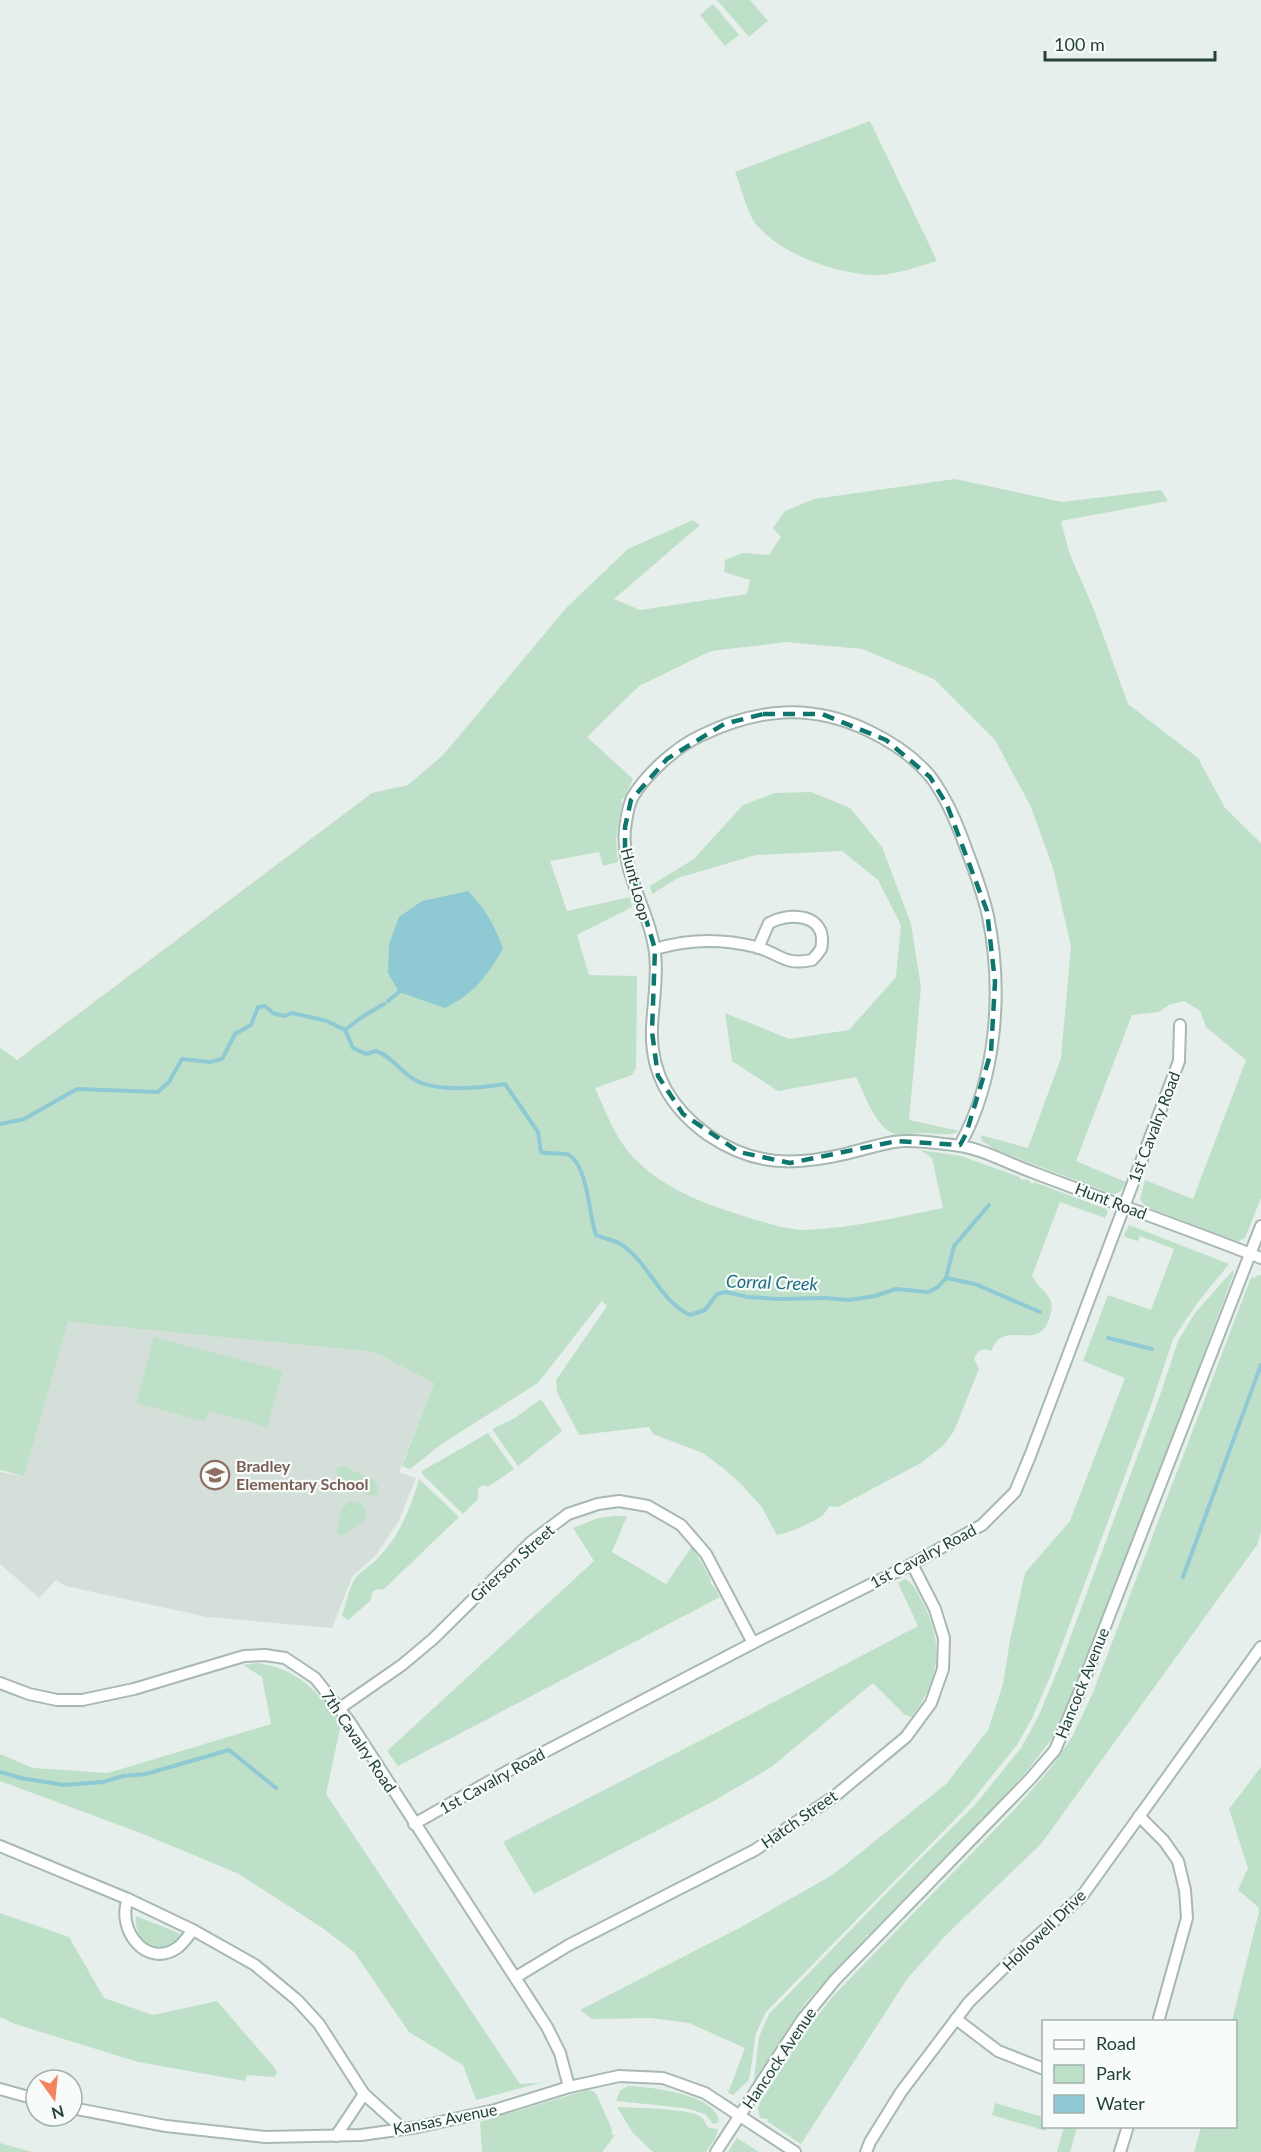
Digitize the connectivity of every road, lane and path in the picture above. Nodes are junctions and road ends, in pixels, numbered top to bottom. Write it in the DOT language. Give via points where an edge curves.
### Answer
graph roads {
  1 [pos="758,948"];
  2 [pos="655,949"];
  3 [pos="1180,1025"];
  4 [pos="960,1145"];
  5 [pos="1124,1206"];
  6 [pos="1261,1226"];
  7 [pos="1256,1256"];
  8 [pos="912,1564"];
  9 [pos="753,1642"];
  10 [pos="1261,1647"];
  11 [pos="0,1683"];
  12 [pos="340,1708"];
  13 [pos="1139,1816"];
  14 [pos="414,1824"];
  15 [pos="0,1846"];
  16 [pos="128,1899"];
  17 [pos="193,1930"];
  18 [pos="516,1977"];
  19 [pos="956,2019"];
  20 [pos="1159,2020"];
  21 [pos="1042,2068"];
  22 [pos="569,2087"];
  23 [pos="0,2089"];
  24 [pos="364,2094"];
  25 [pos="24,2096"];
  26 [pos="84,2110"];
  27 [pos="739,2117"];
  28 [pos="1128,2128"];
  29 [pos="403,2129"];
  30 [pos="336,2136"];
  31 [pos="716,2152"];
  32 [pos="795,2152"];
  33 [pos="866,2152"];
  34 [pos="1120,2152"];
  1 -- 1 [label="street" via="769,923 779,917 797,916 814,921 821,931 822,947 812,960 796,963"];
  1 -- 2 [label="street" via="718,940"];
  2 -- 4 [label="street, Hunt Loop" via="652,1032 656,1069 683,1114 709,1135 739,1152 790,1163 816,1161 897,1141"];
  2 -- 4 [label="street, Hunt Loop" via="625,849 625,827 631,800 667,759 692,740 724,724 795,711 822,714 857,725 886,740 911,757 930,777 947,805 987,911 995,981 991,1052 986,1080"];
  3 -- 5 [label="street, 1st Cavalry Road" via="1179,1061"];
  4 -- 5 [label="street, Hunt Road"];
  5 -- 7 [label="street, Hunt Road"];
  5 -- 8 [label="street, 1st Cavalry Road" via="1015,1492 982,1525"];
  6 -- 7 [label="street, Hancock Avenue"];
  7 -- 27 [label="street, Hancock Avenue" via="1054,1750 835,1980 802,2020"];
  8 -- 9 [label="street, 1st Cavalry Road"];
  8 -- 18 [label="street, Hatch Street" via="935,1609 944,1638 943,1669 931,1703 906,1737 836,1795 755,1850 569,1945"];
  9 -- 12 [label="street, Grierson Street" via="706,1554 681,1525 648,1506 619,1501 598,1504 568,1514 531,1542 433,1639"];
  9 -- 14 [label="street, 1st Cavalry Road"];
  10 -- 13 [label="street, Hollowell Drive"];
  11 -- 12 [label="street, 7th Cavalry Road" via="28,1694 82,1700 134,1689 244,1656 265,1655 285,1658 315,1678"];
  12 -- 14 [label="street, 7th Cavalry Road"];
  13 -- 19 [label="street, Hollowell Drive" via="1082,1896 1024,1948"];
  13 -- 20 [label="street" via="1178,1861 1185,1890 1187,1918"];
  14 -- 18 [label="street, 7th Cavalry Road"];
  15 -- 16 [label="street"];
  16 -- 17 [label="street"];
  16 -- 17 [label="street" via="127,1931 145,1950 170,1952"];
  17 -- 24 [label="street" via="255,1965 297,2000 319,2024"];
  18 -- 22 [label="street, 7th Cavalry Road" via="555,2044"];
  19 -- 21 [label="street" via="998,2051"];
  19 -- 33 [label="street, Hollowell Drive" via="901,2092"];
  22 -- 27 [label="street, Kansas Avenue" via="619,2076 663,2078 705,2093"];
  22 -- 29 [label="street, Kansas Avenue" via="495,2110"];
  23 -- 25 [label="street"];
  24 -- 29 [label="street"];
  24 -- 30 [label="street"];
  26 -- 30 [label="street, Kansas Avenue" via="166,2126 254,2136"];
  27 -- 31 [label="street, Hancock Avenue"];
  27 -- 32 [label="street, Kansas Avenue"];
  28 -- 34 [label="street"];
  29 -- 30 [label="street, Kansas Avenue"];
}
